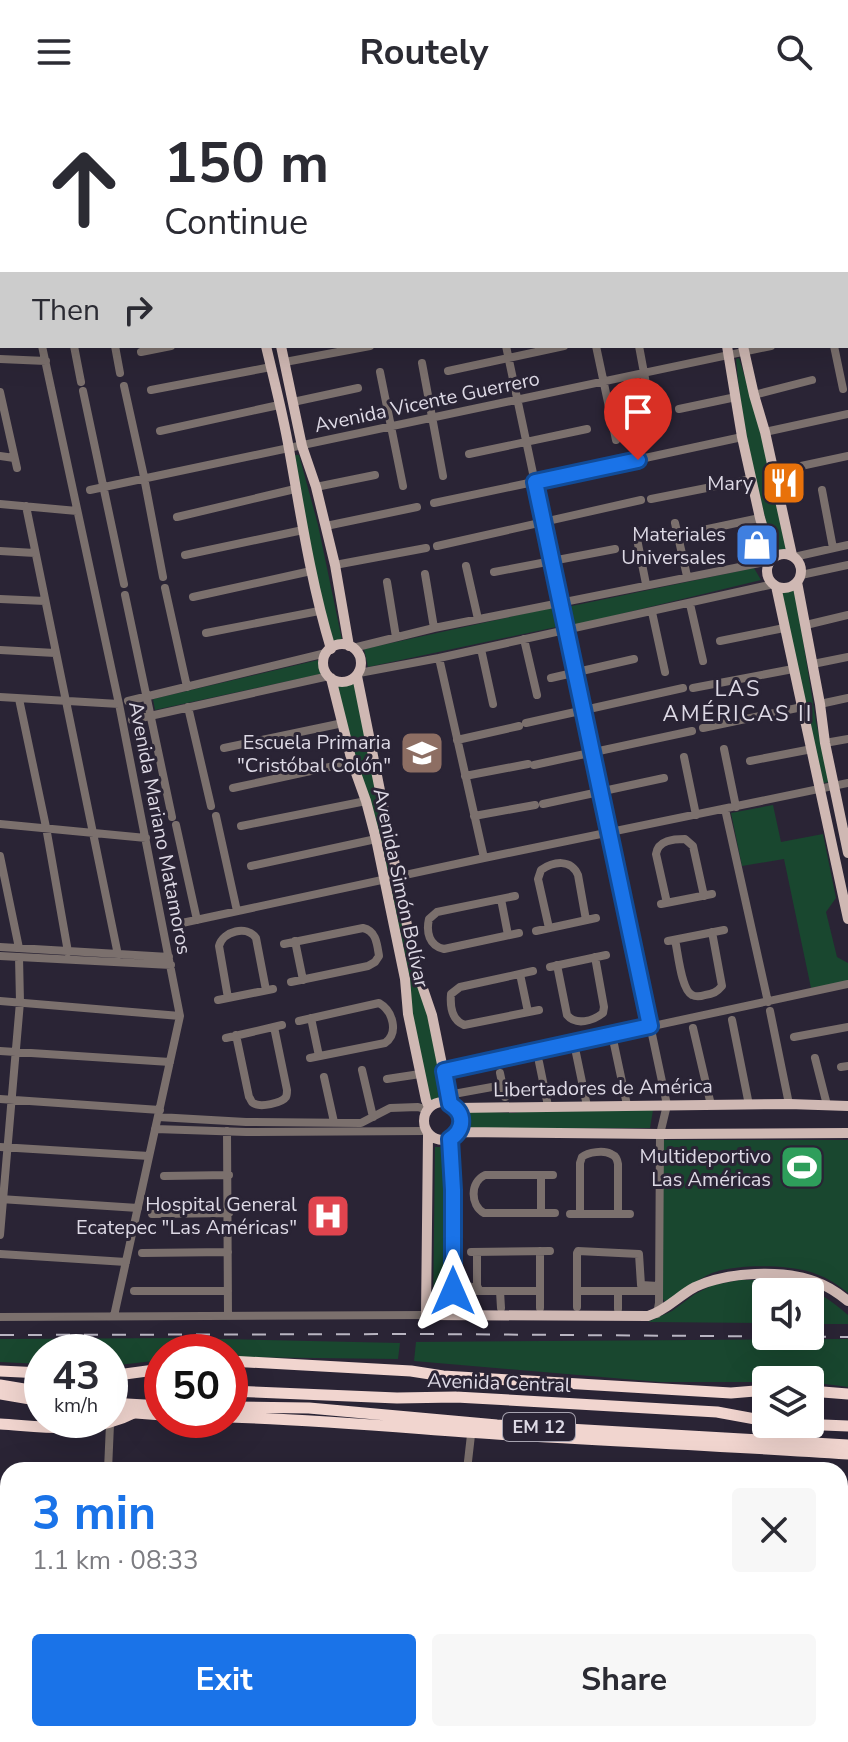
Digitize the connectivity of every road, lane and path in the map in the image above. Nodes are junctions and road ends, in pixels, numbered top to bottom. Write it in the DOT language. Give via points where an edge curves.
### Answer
graph roads {
  1 [pos="43,348"];
  2 [pos="74,348"];
  3 [pos="115,348"];
  4 [pos="161,348"];
  5 [pos="266,348"];
  6 [pos="282,348"];
  7 [pos="359,348"];
  8 [pos="506,348"];
  9 [pos="555,348"];
  10 [pos="596,348"];
  11 [pos="639,348"];
  12 [pos="834,348"];
  13 [pos="743,349"];
  14 [pos="728,350"];
  15 [pos="141,352"];
  16 [pos="509,358"];
  17 [pos="0,359"];
  18 [pos="46,361"];
  19 [pos="285,362"];
  20 [pos="422,363"];
  21 [pos="271,367"];
  22 [pos="448,371"];
  23 [pos="380,372"];
  24 [pos="644,372"];
  25 [pos="120,373"];
  26 [pos="604,380"];
  27 [pos="812,380"];
  28 [pos="124,386"];
  29 [pos="358,388"];
  30 [pos="843,389"];
  31 [pos="151,390"];
  32 [pos="0,392"];
  33 [pos="754,395"];
  34 [pos="736,397"];
  35 [pos="517,399"];
  36 [pos="293,402"];
  37 [pos="279,405"];
  38 [pos="2,406"];
  39 [pos="679,409"];
  40 [pos="848,414"];
  41 [pos="432,418"];
  42 [pos="391,428"];
  43 [pos="587,429"];
  44 [pos="160,431"];
  45 [pos="655,432"];
  46 [pos="765,432"];
  47 [pos="742,437"];
  48 [pos="616,440"];
  49 [pos="527,442"];
  50 [pos="302,446"];
  51 [pos="289,449"];
  52 [pos="469,454"];
  53 [pos="0,456"];
  54 [pos="848,456"];
  55 [pos="14,458"];
  56 [pos="17,468"];
  57 [pos="773,472"];
  58 [pos="375,475"];
  59 [pos="443,476"];
  60 [pos="144,479"];
  61 [pos="752,479"];
  62 [pos="535,482"];
  63 [pos="403,486"];
  64 [pos="104,487"];
  65 [pos="316,487"];
  66 [pos="295,489"];
  67 [pos="90,490"];
  68 [pos="822,490"];
  69 [pos="651,499"];
  70 [pos="641,500"];
  71 [pos="434,503"];
  72 [pos="0,504"];
  73 [pos="26,506"];
  74 [pos="417,507"];
  75 [pos="77,511"];
  76 [pos="177,517"];
  77 [pos="760,518"];
  78 [pos="543,522"];
  79 [pos="675,523"];
  80 [pos="326,526"];
  81 [pos="635,529"];
  82 [pos="303,530"];
  83 [pos="703,530"];
  84 [pos="848,545"];
  85 [pos="437,546"];
  86 [pos="426,548"];
  87 [pos="833,548"];
  88 [pos="615,549"];
  89 [pos="0,551"];
  90 [pos="35,553"];
  91 [pos="185,555"];
  92 [pos="793,556"];
  93 [pos="771,560"];
  94 [pos="552,561"];
  95 [pos="335,565"];
  96 [pos="848,565"];
  97 [pos="466,566"];
  98 [pos="311,571"];
  99 [pos="494,572"];
  100 [pos="425,574"];
  101 [pos="687,576"];
  102 [pos="163,577"];
  103 [pos="799,578"];
  104 [pos="387,582"];
  105 [pos="124,584"];
  106 [pos="646,584"];
  107 [pos="775,585"];
  108 [pos="165,588"];
  109 [pos="125,595"];
  110 [pos="193,597"];
  111 [pos="0,599"];
  112 [pos="45,601"];
  113 [pos="560,602"];
  114 [pos="690,604"];
  115 [pos="319,611"];
  116 [pos="652,612"];
  117 [pos="848,615"];
  118 [pos="478,619"];
  119 [pos="806,625"];
  120 [pos="434,628"];
  121 [pos="784,628"];
  122 [pos="566,630"];
  123 [pos="206,633"];
  124 [pos="396,637"];
  125 [pos="524,639"];
  126 [pos="720,641"];
  127 [pos="351,647"];
  128 [pos="481,649"];
  129 [pos="0,650"];
  130 [pos="328,651"];
  131 [pos="55,653"];
  132 [pos="848,657"];
  133 [pos="439,658"];
  134 [pos="634,659"];
  135 [pos="703,661"];
  136 [pos="813,664"];
  137 [pos="793,669"];
  138 [pos="665,672"];
  139 [pos="575,673"];
  140 [pos="358,674"];
  141 [pos="330,677"];
  142 [pos="551,678"];
  143 [pos="187,687"];
  144 [pos="537,695"];
  145 [pos="147,696"];
  146 [pos="0,697"];
  147 [pos="848,698"];
  148 [pos="19,699"];
  149 [pos="65,701"];
  150 [pos="124,702"];
  151 [pos="493,704"];
  152 [pos="820,704"];
  153 [pos="188,707"];
  154 [pos="802,707"];
  155 [pos="584,710"];
  156 [pos="151,716"];
  157 [pos="132,720"];
  158 [pos="343,723"];
  159 [pos="703,728"];
  160 [pos="692,731"];
  161 [pos="848,739"];
  162 [pos="457,740"];
  163 [pos="825,743"];
  164 [pos="224,748"];
  165 [pos="724,749"];
  166 [pos="812,749"];
  167 [pos="592,752"];
  168 [pos="684,757"];
  169 [pos="750,761"];
  170 [pos="352,762"];
  171 [pos="465,776"];
  172 [pos="664,778"];
  173 [pos="848,783"];
  174 [pos="834,786"];
  175 [pos="233,788"];
  176 [pos="820,789"];
  177 [pos="601,791"];
  178 [pos="366,801"];
  179 [pos="211,806"];
  180 [pos="736,807"];
  181 [pos="725,809"];
  182 [pos="696,815"];
  183 [pos="216,816"];
  184 [pos="474,816"];
  185 [pos="668,821"];
  186 [pos="0,824"];
  187 [pos="241,826"];
  188 [pos="845,826"];
  189 [pos="46,827"];
  190 [pos="94,833"];
  191 [pos="609,833"];
  192 [pos="146,838"];
  193 [pos="376,839"];
  194 [pos="672,839"];
  195 [pos="552,844"];
  196 [pos="848,853"];
  197 [pos="0,856"];
  198 [pos="484,858"];
  199 [pos="556,864"];
  200 [pos="251,866"];
  201 [pos="397,877"];
  202 [pos="385,881"];
  203 [pos="515,896"];
  204 [pos="501,899"];
  205 [pos="233,912"];
  206 [pos="848,919"];
  207 [pos="197,920"];
  208 [pos="182,923"];
  209 [pos="549,928"];
  210 [pos="724,930"];
  211 [pos="536,931"];
  212 [pos="428,932"];
  213 [pos="712,932"];
  214 [pos="234,933"];
  215 [pos="519,933"];
  216 [pos="508,935"];
  217 [pos="410,937"];
  218 [pos="295,941"];
  219 [pos="397,941"];
  220 [pos="284,944"];
  221 [pos="377,945"];
  222 [pos="0,947"];
  223 [pos="68,952"];
  224 [pos="19,953"];
  225 [pos="118,955"];
  226 [pos="606,955"];
  227 [pos="0,956"];
  228 [pos="595,957"];
  229 [pos="170,961"];
  230 [pos="533,971"];
  231 [pos="520,974"];
  232 [pos="303,980"];
  233 [pos="291,982"];
  234 [pos="848,984"];
  235 [pos="706,995"];
  236 [pos="0,1001"];
  237 [pos="20,1002"];
  238 [pos="769,1006"];
  239 [pos="451,1007"];
  240 [pos="539,1010"];
  241 [pos="431,1012"];
  242 [pos="528,1012"];
  243 [pos="710,1014"];
  244 [pos="180,1016"];
  245 [pos="311,1018"];
  246 [pos="408,1018"];
  247 [pos="588,1020"];
  248 [pos="732,1020"];
  249 [pos="299,1021"];
  250 [pos="391,1021"];
  251 [pos="650,1026"];
  252 [pos="848,1027"];
  253 [pos="693,1028"];
  254 [pos="236,1035"];
  255 [pos="794,1037"];
  256 [pos="226,1038"];
  257 [pos="592,1039"];
  258 [pos="614,1044"];
  259 [pos="0,1051"];
  260 [pos="15,1052"];
  261 [pos="576,1053"];
  262 [pos="815,1058"];
  263 [pos="170,1062"];
  264 [pos="539,1062"];
  265 [pos="362,1070"];
  266 [pos="444,1071"];
  267 [pos="500,1073"];
  268 [pos="420,1074"];
  269 [pos="324,1077"];
  270 [pos="387,1079"];
  271 [pos="503,1085"];
  272 [pos="505,1097"];
  273 [pos="0,1099"];
  274 [pos="11,1100"];
  275 [pos="452,1102"];
  276 [pos="270,1103"];
  277 [pos="789,1104"];
  278 [pos="627,1105"];
  279 [pos="667,1105"];
  280 [pos="711,1105"];
  281 [pos="749,1105"];
  282 [pos="827,1105"];
  283 [pos="548,1106"];
  284 [pos="587,1106"];
  285 [pos="848,1106"];
  286 [pos="428,1109"];
  287 [pos="159,1114"];
  288 [pos="373,1117"];
  289 [pos="275,1122"];
  290 [pos="334,1122"];
  291 [pos="155,1129"];
  292 [pos="227,1131"];
  293 [pos="427,1133"];
  294 [pos="600,1133"];
  295 [pos="848,1133"];
  296 [pos="660,1134"];
  297 [pos="455,1136"];
  298 [pos="4,1147"];
  299 [pos="600,1153"];
  300 [pos="149,1156"];
  301 [pos="229,1175"];
  302 [pos="541,1175"];
  303 [pos="553,1175"];
  304 [pos="164,1176"];
  305 [pos="474,1192"];
  306 [pos="453,1193"];
  307 [pos="2,1200"];
  308 [pos="138,1208"];
  309 [pos="229,1213"];
  310 [pos="541,1213"];
  311 [pos="555,1213"];
  312 [pos="152,1214"];
  313 [pos="618,1214"];
  314 [pos="630,1214"];
  315 [pos="0,1235"];
  316 [pos="540,1251"];
  317 [pos="550,1251"];
  318 [pos="228,1252"];
  319 [pos="142,1253"];
  320 [pos="0,1254"];
  321 [pos="126,1262"];
  322 [pos="453,1288"];
  323 [pos="479,1289"];
  324 [pos="658,1289"];
  325 [pos="134,1291"];
  326 [pos="228,1291"];
  327 [pos="500,1291"];
  328 [pos="540,1291"];
  329 [pos="577,1291"];
  330 [pos="618,1292"];
  331 [pos="848,1301"];
  332 [pos="577,1307"];
  333 [pos="501,1308"];
  334 [pos="540,1308"];
  335 [pos="618,1309"];
  336 [pos="657,1314"];
  337 [pos="426,1315"];
  338 [pos="453,1315"];
  339 [pos="114,1316"];
  340 [pos="228,1316"];
  341 [pos="0,1317"];
  342 [pos="248,1362"];
  343 [pos="0,1371"];
  344 [pos="24,1372"];
  345 [pos="0,1385"];
  346 [pos="24,1389"];
  347 [pos="752,1391"];
  348 [pos="248,1392"];
  349 [pos="824,1392"];
  350 [pos="0,1394"];
  351 [pos="848,1394"];
  352 [pos="24,1398"];
  353 [pos="248,1407"];
  354 [pos="248,1417"];
  355 [pos="752,1418"];
  356 [pos="0,1424"];
  357 [pos="24,1425"];
  358 [pos="824,1425"];
  359 [pos="848,1426"];
  360 [pos="471,1435"];
  361 [pos="109,1438"];
  362 [pos="848,1445"];
  363 [pos="848,1454"];
  364 [pos="108,1462"];
  365 [pos="468,1462"];
  1 -- 18 [label="street, Avenida Mariano Matamoros"];
  2 -- 64 [label="street"];
  3 -- 25 [label="street"];
  4 -- 15 [label="street"];
  5 -- 21 [label="main road"];
  6 -- 19 [label="main road"];
  7 -- 19 [label="street"];
  8 -- 16 [label="street"];
  9 -- 16 [label="street"];
  10 -- 26 [label="street"];
  11 -- 24 [label="street"];
  12 -- 30 [label="street"];
  13 -- 14 [label="street, Avenida Vicente Guerrero"];
  13 -- 33 [label="main road"];
  14 -- 24 [label="street, Avenida Vicente Guerrero"];
  14 -- 34 [label="main road"];
  16 -- 22 [label="street"];
  16 -- 35 [label="street"];
  17 -- 18 [label="street"];
  18 -- 75 [label="street, Avenida Mariano Matamoros"];
  19 -- 36 [label="main road"];
  20 -- 41 [label="street"];
  21 -- 31 [label="street"];
  21 -- 37 [label="main road"];
  23 -- 42 [label="street"];
  24 -- 26 [label="street, Avenida Vicente Guerrero"];
  24 -- 45 [label="street"];
  26 -- 35 [label="street, Avenida Vicente Guerrero"];
  26 -- 48 [label="street"];
  27 -- 33 [label="street"];
  28 -- 60 [label="street"];
  29 -- 36 [label="street"];
  32 -- 38 [label="street"];
  33 -- 46 [label="main road"];
  34 -- 39 [label="street"];
  34 -- 47 [label="main road"];
  35 -- 41 [label="street, Avenida Vicente Guerrero"];
  35 -- 49 [label="street"];
  36 -- 50 [label="main road"];
  37 -- 44 [label="street"];
  37 -- 51 [label="main road"];
  38 -- 55 [label="street"];
  40 -- 46 [label="street"];
  41 -- 42 [label="street, Avenida Vicente Guerrero"];
  41 -- 59 [label="street"];
  42 -- 50 [label="street, Avenida Vicente Guerrero"];
  42 -- 63 [label="street"];
  43 -- 49 [label="street"];
  46 -- 57 [label="main road"];
  47 -- 61 [label="main road"];
  47 -- 62 [label="street"];
  49 -- 52 [label="street"];
  49 -- 62 [label="street"];
  50 -- 51 [label="street, Avenida Vicente Guerrero"];
  50 -- 65 [label="main road"];
  51 -- 60 [label="street, Avenida Vicente Guerrero"];
  51 -- 66 [label="main road"];
  53 -- 55 [label="street"];
  54 -- 57 [label="street"];
  55 -- 56 [label="street"];
  57 -- 92 [label="main road"];
  58 -- 65 [label="street"];
  60 -- 64 [label="street, Avenida Vicente Guerrero"];
  60 -- 102 [label="street"];
  61 -- 69 [label="street"];
  61 -- 77 [label="main road"];
  62 -- 71 [label="street"];
  62 -- 78 [label="street"];
  64 -- 67 [label="street, Avenida Vicente Guerrero"];
  64 -- 105 [label="street"];
  65 -- 80 [label="main road"];
  66 -- 76 [label="street"];
  66 -- 82 [label="main road"];
  68 -- 87 [label="street"];
  70 -- 78 [label="street"];
  72 -- 73 [label="street"];
  73 -- 75 [label="street"];
  73 -- 90 [label="street"];
  74 -- 80 [label="street"];
  75 -- 150 [label="street, Avenida Mariano Matamoros"];
  77 -- 83 [label="street"];
  77 -- 93 [label="main road"];
  78 -- 85 [label="street"];
  78 -- 94 [label="street"];
  79 -- 101 [label="street"];
  80 -- 95 [label="main road"];
  81 -- 106 [label="street"];
  82 -- 91 [label="street"];
  82 -- 98 [label="main road"];
  84 -- 87 [label="street"];
  86 -- 95 [label="street"];
  87 -- 92 [label="street"];
  88 -- 94 [label="street"];
  89 -- 90 [label="street"];
  90 -- 112 [label="street"];
  92 -- 93 [label="main road" via="781,554"];
  92 -- 103 [label="main road" via="799,562"];
  93 -- 101 [label="street"];
  93 -- 107 [label="main road" via="767,571"];
  94 -- 99 [label="street"];
  94 -- 113 [label="street"];
  95 -- 127 [label="main road"];
  96 -- 103 [label="street"];
  97 -- 118 [label="street"];
  98 -- 110 [label="street"];
  98 -- 115 [label="main road"];
  100 -- 120 [label="street"];
  101 -- 106 [label="street"];
  103 -- 107 [label="main road" via="787,588"];
  103 -- 119 [label="main road"];
  104 -- 124 [label="street"];
  106 -- 113 [label="street"];
  107 -- 114 [label="street"];
  107 -- 121 [label="main road"];
  108 -- 143 [label="street"];
  109 -- 145 [label="street"];
  111 -- 112 [label="street"];
  112 -- 131 [label="street"];
  113 -- 118 [label="street"];
  113 -- 122 [label="street"];
  114 -- 116 [label="street"];
  114 -- 135 [label="street"];
  115 -- 123 [label="street"];
  115 -- 130 [label="main road"];
  116 -- 122 [label="street"];
  116 -- 138 [label="street"];
  117 -- 119 [label="street"];
  118 -- 120 [label="street"];
  119 -- 136 [label="main road"];
  120 -- 124 [label="street"];
  121 -- 126 [label="street"];
  121 -- 137 [label="main road"];
  122 -- 125 [label="street"];
  122 -- 139 [label="street"];
  124 -- 127 [label="street"];
  125 -- 128 [label="street"];
  125 -- 144 [label="street"];
  127 -- 130 [label="main road" via="336,645"];
  127 -- 140 [label="main road" via="361,662"];
  128 -- 133 [label="street"];
  128 -- 151 [label="street"];
  129 -- 131 [label="street"];
  130 -- 141 [label="main road" via="323,663"];
  130 -- 143 [label="street"];
  131 -- 149 [label="street"];
  132 -- 136 [label="street"];
  133 -- 140 [label="street"];
  133 -- 162 [label="street"];
  134 -- 139 [label="street"];
  136 -- 152 [label="main road"];
  137 -- 154 [label="main road"];
  137 -- 155 [label="street"];
  139 -- 142 [label="street"];
  139 -- 155 [label="street"];
  140 -- 141 [label="main road" via="342,682"];
  140 -- 201 [label="main road, Avenida Simón Bolívar"];
  141 -- 153 [label="street"];
  141 -- 158 [label="main road, Avenida Simón Bolívar"];
  143 -- 145 [label="street"];
  145 -- 150 [label="street"];
  145 -- 156 [label="street"];
  146 -- 148 [label="street"];
  147 -- 152 [label="street"];
  148 -- 149 [label="street"];
  148 -- 189 [label="street"];
  149 -- 150 [label="street"];
  149 -- 190 [label="street"];
  150 -- 192 [label="street, Avenida Mariano Matamoros"];
  152 -- 163 [label="main road"];
  153 -- 156 [label="street"];
  153 -- 179 [label="street"];
  154 -- 159 [label="street"];
  154 -- 166 [label="main road"];
  155 -- 162 [label="street"];
  155 -- 167 [label="street"];
  156 -- 157 [label="street"];
  156 -- 207 [label="street"];
  158 -- 164 [label="street"];
  158 -- 170 [label="main road, Avenida Simón Bolívar"];
  160 -- 167 [label="street"];
  161 -- 163 [label="street"];
  162 -- 171 [label="street"];
  163 -- 174 [label="main road"];
  165 -- 180 [label="street"];
  166 -- 169 [label="street"];
  166 -- 176 [label="main road"];
  167 -- 171 [label="street"];
  167 -- 177 [label="street"];
  168 -- 182 [label="street"];
  170 -- 175 [label="street"];
  170 -- 178 [label="main road, Avenida Simón Bolívar"];
  171 -- 184 [label="street"];
  172 -- 177 [label="street"];
  173 -- 174 [label="street"];
  174 -- 176 [label="street"];
  174 -- 188 [label="main road"];
  176 -- 180 [label="street"];
  176 -- 206 [label="main road"];
  177 -- 184 [label="street"];
  177 -- 191 [label="street"];
  178 -- 187 [label="street"];
  178 -- 193 [label="main road, Avenida Simón Bolívar"];
  180 -- 181 [label="street"];
  181 -- 182 [label="street"];
  181 -- 238 [label="street"];
  182 -- 185 [label="street"];
  183 -- 205 [label="street"];
  184 -- 198 [label="street"];
  185 -- 191 [label="street"];
  185 -- 194 [label="street"];
  186 -- 189 [label="street"];
  188 -- 196 [label="main road"];
  189 -- 190 [label="street"];
  189 -- 223 [label="street"];
  190 -- 192 [label="street"];
  190 -- 225 [label="street"];
  191 -- 195 [label="street"];
  191 -- 251 [label="street"];
  192 -- 229 [label="street, Avenida Mariano Matamoros"];
  193 -- 200 [label="street"];
  193 -- 202 [label="main road, Avenida Simón Bolívar"];
  194 -- 194 [label="street" via="656,854 664,904 708,895 693,846 685,839"];
  195 -- 198 [label="street"];
  195 -- 199 [label="street"];
  197 -- 224 [label="street"];
  198 -- 201 [label="street"];
  199 -- 209 [label="street" via="541,870 538,879"];
  199 -- 209 [label="street" via="575,869 591,919"];
  201 -- 202 [label="street"];
  201 -- 217 [label="main road, Avenida Simón Bolívar"];
  202 -- 205 [label="street"];
  202 -- 219 [label="main road, Avenida Simón Bolívar"];
  203 -- 204 [label="street"];
  204 -- 212 [label="street" via="437,912 429,919"];
  204 -- 216 [label="street"];
  205 -- 207 [label="street"];
  205 -- 214 [label="street"];
  207 -- 208 [label="street"];
  209 -- 211 [label="street"];
  210 -- 213 [label="street"];
  212 -- 216 [label="street" via="434,945 444,949"];
  212 -- 217 [label="street"];
  213 -- 235 [label="street" via="722,986"];
  213 -- 235 [label="street" via="672,940 688,992"];
  214 -- 214 [label="street" via="224,935 219,946 223,999 269,990 253,933"];
  215 -- 216 [label="street"];
  217 -- 241 [label="main road, Avenida Simón Bolívar"];
  218 -- 220 [label="street"];
  218 -- 221 [label="street" via="363,928 370,929"];
  218 -- 232 [label="street"];
  219 -- 221 [label="street"];
  219 -- 246 [label="main road, Avenida Simón Bolívar"];
  221 -- 232 [label="street" via="379,956 368,966"];
  222 -- 224 [label="street"];
  223 -- 224 [label="street"];
  223 -- 225 [label="street"];
  224 -- 227 [label="street"];
  224 -- 229 [label="street"];
  224 -- 237 [label="street"];
  225 -- 229 [label="street"];
  226 -- 228 [label="street"];
  228 -- 247 [label="street" via="604,1007 603,1013"];
  228 -- 247 [label="street" via="553,966 567,1015 576,1022"];
  229 -- 244 [label="street, Avenida Mariano Matamoros"];
  230 -- 231 [label="street"];
  231 -- 239 [label="street" via="460,987 451,994"];
  231 -- 242 [label="street"];
  232 -- 233 [label="street"];
  234 -- 238 [label="street"];
  235 -- 243 [label="street"];
  236 -- 237 [label="street"];
  237 -- 244 [label="street"];
  237 -- 260 [label="street"];
  238 -- 243 [label="street"];
  238 -- 277 [label="street"];
  239 -- 241 [label="street"];
  239 -- 242 [label="street" via="464,1025"];
  240 -- 242 [label="street"];
  241 -- 266 [label="main road, Avenida Simón Bolívar"];
  243 -- 251 [label="street"];
  244 -- 263 [label="street, Avenida Mariano Matamoros"];
  245 -- 249 [label="street"];
  245 -- 250 [label="street" via="379,1003"];
  245 -- 250 [label="street" via="314,1057 385,1043 393,1034"];
  246 -- 250 [label="street"];
  246 -- 268 [label="main road, Avenida Simón Bolívar"];
  247 -- 257 [label="street"];
  248 -- 281 [label="street"];
  251 -- 257 [label="street"];
  251 -- 279 [label="street"];
  252 -- 255 [label="street"];
  253 -- 280 [label="street"];
  254 -- 256 [label="street"];
  254 -- 276 [label="street" via="249,1097 258,1105"];
  254 -- 276 [label="street" via="278,1026 287,1096"];
  257 -- 266 [label="street"];
  258 -- 278 [label="street"];
  259 -- 260 [label="street"];
  260 -- 263 [label="street"];
  260 -- 274 [label="street"];
  261 -- 284 [label="street"];
  262 -- 282 [label="street"];
  263 -- 287 [label="street, Avenida Mariano Matamoros"];
  264 -- 283 [label="street"];
  265 -- 288 [label="street"];
  266 -- 275 [label="main road, Avenida Simón Bolívar"];
  267 -- 271 [label="street"];
  268 -- 270 [label="street"];
  268 -- 286 [label="main road, Avenida Simón Bolívar"];
  269 -- 290 [label="street"];
  271 -- 272 [label="street"];
  271 -- 275 [label="street"];
  273 -- 274 [label="street"];
  274 -- 287 [label="street"];
  274 -- 298 [label="street"];
  275 -- 283 [label="main road, Libertadores de América"];
  275 -- 286 [label="main road"];
  275 -- 297 [label="main road" via="462,1120"];
  276 -- 289 [label="street"];
  277 -- 281 [label="main road, Libertadores de América"];
  277 -- 282 [label="main road, Libertadores de América"];
  278 -- 279 [label="main road, Libertadores de América"];
  278 -- 284 [label="main road, Libertadores de América"];
  279 -- 280 [label="main road, Libertadores de América"];
  279 -- 296 [label="street"];
  280 -- 281 [label="main road, Libertadores de América"];
  282 -- 285 [label="main road, Libertadores de América"];
  283 -- 284 [label="main road, Libertadores de América"];
  286 -- 288 [label="street" via="390,1108"];
  286 -- 293 [label="main road" via="423,1120"];
  287 -- 289 [label="street"];
  287 -- 291 [label="street, Avenida Mariano Matamoros"];
  288 -- 290 [label="street" via="361,1123"];
  289 -- 290 [label="street"];
  291 -- 292 [label="street"];
  291 -- 300 [label="street, Avenida Mariano Matamoros"];
  292 -- 293 [label="street"];
  292 -- 301 [label="street"];
  293 -- 297 [label="main road" via="441,1141"];
  293 -- 337 [label="main road"];
  294 -- 296 [label="main road"];
  294 -- 297 [label="main road"];
  294 -- 299 [label="street"];
  295 -- 296 [label="main road"];
  296 -- 324 [label="street"];
  297 -- 306 [label="main road"];
  298 -- 300 [label="street"];
  298 -- 307 [label="street"];
  299 -- 313 [label="street" via="611,1153 618,1164"];
  299 -- 313 [label="street" via="582,1157 575,1214"];
  300 -- 308 [label="street, Avenida Mariano Matamoros"];
  301 -- 304 [label="street"];
  301 -- 309 [label="street"];
  302 -- 303 [label="street"];
  302 -- 305 [label="street" via="485,1175"];
  302 -- 310 [label="street"];
  305 -- 306 [label="street"];
  305 -- 310 [label="street" via="475,1205 484,1213"];
  306 -- 322 [label="main road"];
  307 -- 308 [label="street"];
  307 -- 315 [label="street"];
  308 -- 321 [label="street, Avenida Mariano Matamoros"];
  309 -- 312 [label="street"];
  309 -- 318 [label="street"];
  310 -- 311 [label="street"];
  313 -- 314 [label="street"];
  316 -- 317 [label="street"];
  316 -- 323 [label="street" via="474,1252"];
  316 -- 328 [label="street"];
  318 -- 319 [label="street"];
  318 -- 326 [label="street"];
  320 -- 321 [label="street"];
  321 -- 339 [label="street, Avenida Mariano Matamoros"];
  322 -- 323 [label="street"];
  322 -- 338 [label="main road"];
  323 -- 327 [label="street"];
  324 -- 329 [label="street" via="641,1285 638,1253 573,1252"];
  324 -- 330 [label="street"];
  324 -- 336 [label="street"];
  325 -- 326 [label="street"];
  326 -- 340 [label="street"];
  327 -- 328 [label="street"];
  327 -- 333 [label="street"];
  328 -- 334 [label="street"];
  329 -- 330 [label="street"];
  329 -- 332 [label="street"];
  330 -- 335 [label="street"];
  331 -- 336 [label="main road" via="803,1278 739,1275 691,1289"];
  336 -- 338 [label="main road"];
  337 -- 338 [label="main road"];
  337 -- 340 [label="street"];
  339 -- 340 [label="street"];
  339 -- 341 [label="street"];
  342 -- 347 [label="highway, Avenida Central"];
  343 -- 344 [label="highway"];
  345 -- 346 [label="highway"];
  348 -- 355 [label="highway, Avenida Central" via="456,1397"];
  349 -- 351 [label="highway"];
  350 -- 352 [label="highway"];
  353 -- 362 [label="highway, EM 12"];
  354 -- 363 [label="highway, EM 12"];
  356 -- 357 [label="highway"];
  358 -- 359 [label="highway"];
  360 -- 365 [label="street"];
  361 -- 364 [label="street"];
}
